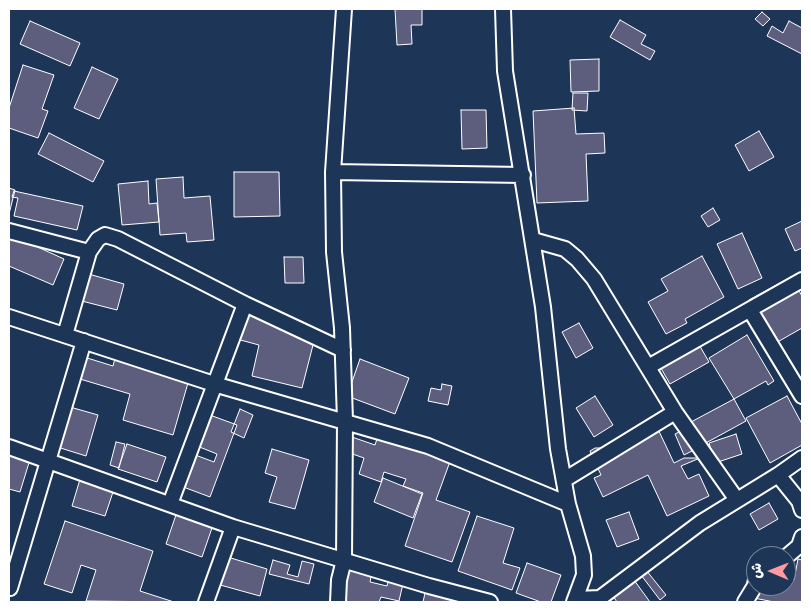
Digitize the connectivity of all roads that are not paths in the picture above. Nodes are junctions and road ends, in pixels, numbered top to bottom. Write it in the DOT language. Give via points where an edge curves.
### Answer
graph roads {
  1 [pos="344,9"];
  2 [pos="503,9"];
  3 [pos="333,172"];
  4 [pos="523,175"];
  5 [pos="9,231"];
  6 [pos="533,240"];
  7 [pos="89,252"];
  8 [pos="802,280"];
  9 [pos="245,304"];
  10 [pos="750,310"];
  11 [pos="9,317"];
  12 [pos="65,335"];
  13 [pos="84,341"];
  14 [pos="343,350"];
  15 [pos="648,367"];
  16 [pos="214,384"];
  17 [pos="802,396"];
  18 [pos="674,412"];
  19 [pos="344,422"];
  20 [pos="9,447"];
  21 [pos="802,458"];
  22 [pos="48,460"];
  23 [pos="778,475"];
  24 [pos="564,480"];
  25 [pos="736,500"];
  26 [pos="170,504"];
  27 [pos="568,504"];
  28 [pos="802,510"];
  29 [pos="233,527"];
  30 [pos="802,537"];
  31 [pos="796,549"];
  32 [pos="344,560"];
  33 [pos="9,589"];
  34 [pos="602,600"];
  35 [pos="575,601"];
  36 [pos="206,602"];
  37 [pos="338,602"];
  38 [pos="490,602"];
  1 -- 3 [label="street"];
  2 -- 4 [label="street" via="505,71"];
  3 -- 4 [label="street"];
  3 -- 14 [label="street" via="334,252"];
  4 -- 6 [label="street"];
  5 -- 7 [label="street"];
  6 -- 15 [label="street" via="565,249 577,259 594,279"];
  6 -- 24 [label="street"];
  7 -- 9 [label="street" via="105,235 118,238"];
  7 -- 12 [label="street"];
  8 -- 10 [label="street"];
  9 -- 14 [label="street"];
  9 -- 16 [label="street"];
  10 -- 15 [label="street"];
  10 -- 17 [label="street"];
  11 -- 12 [label="street"];
  12 -- 13 [label="street"];
  13 -- 16 [label="street"];
  13 -- 22 [label="street"];
  14 -- 19 [label="street"];
  15 -- 18 [label="street"];
  16 -- 19 [label="street"];
  16 -- 26 [label="street"];
  18 -- 24 [label="street"];
  18 -- 25 [label="street"];
  19 -- 27 [label="street" via="428,446"];
  19 -- 32 [label="street"];
  20 -- 22 [label="street"];
  21 -- 23 [label="street"];
  22 -- 26 [label="street"];
  22 -- 33 [label="street"];
  23 -- 25 [label="street"];
  23 -- 28 [label="street" via="799,501"];
  24 -- 27 [label="street"];
  25 -- 34 [label="street" via="700,523"];
  26 -- 29 [label="street"];
  27 -- 35 [label="street" via="583,556 584,575"];
  29 -- 32 [label="street"];
  29 -- 36 [label="street"];
  30 -- 31 [label="street"];
  32 -- 37 [label="street"];
  32 -- 38 [label="street"];
  34 -- 35 [label="street"];
}
